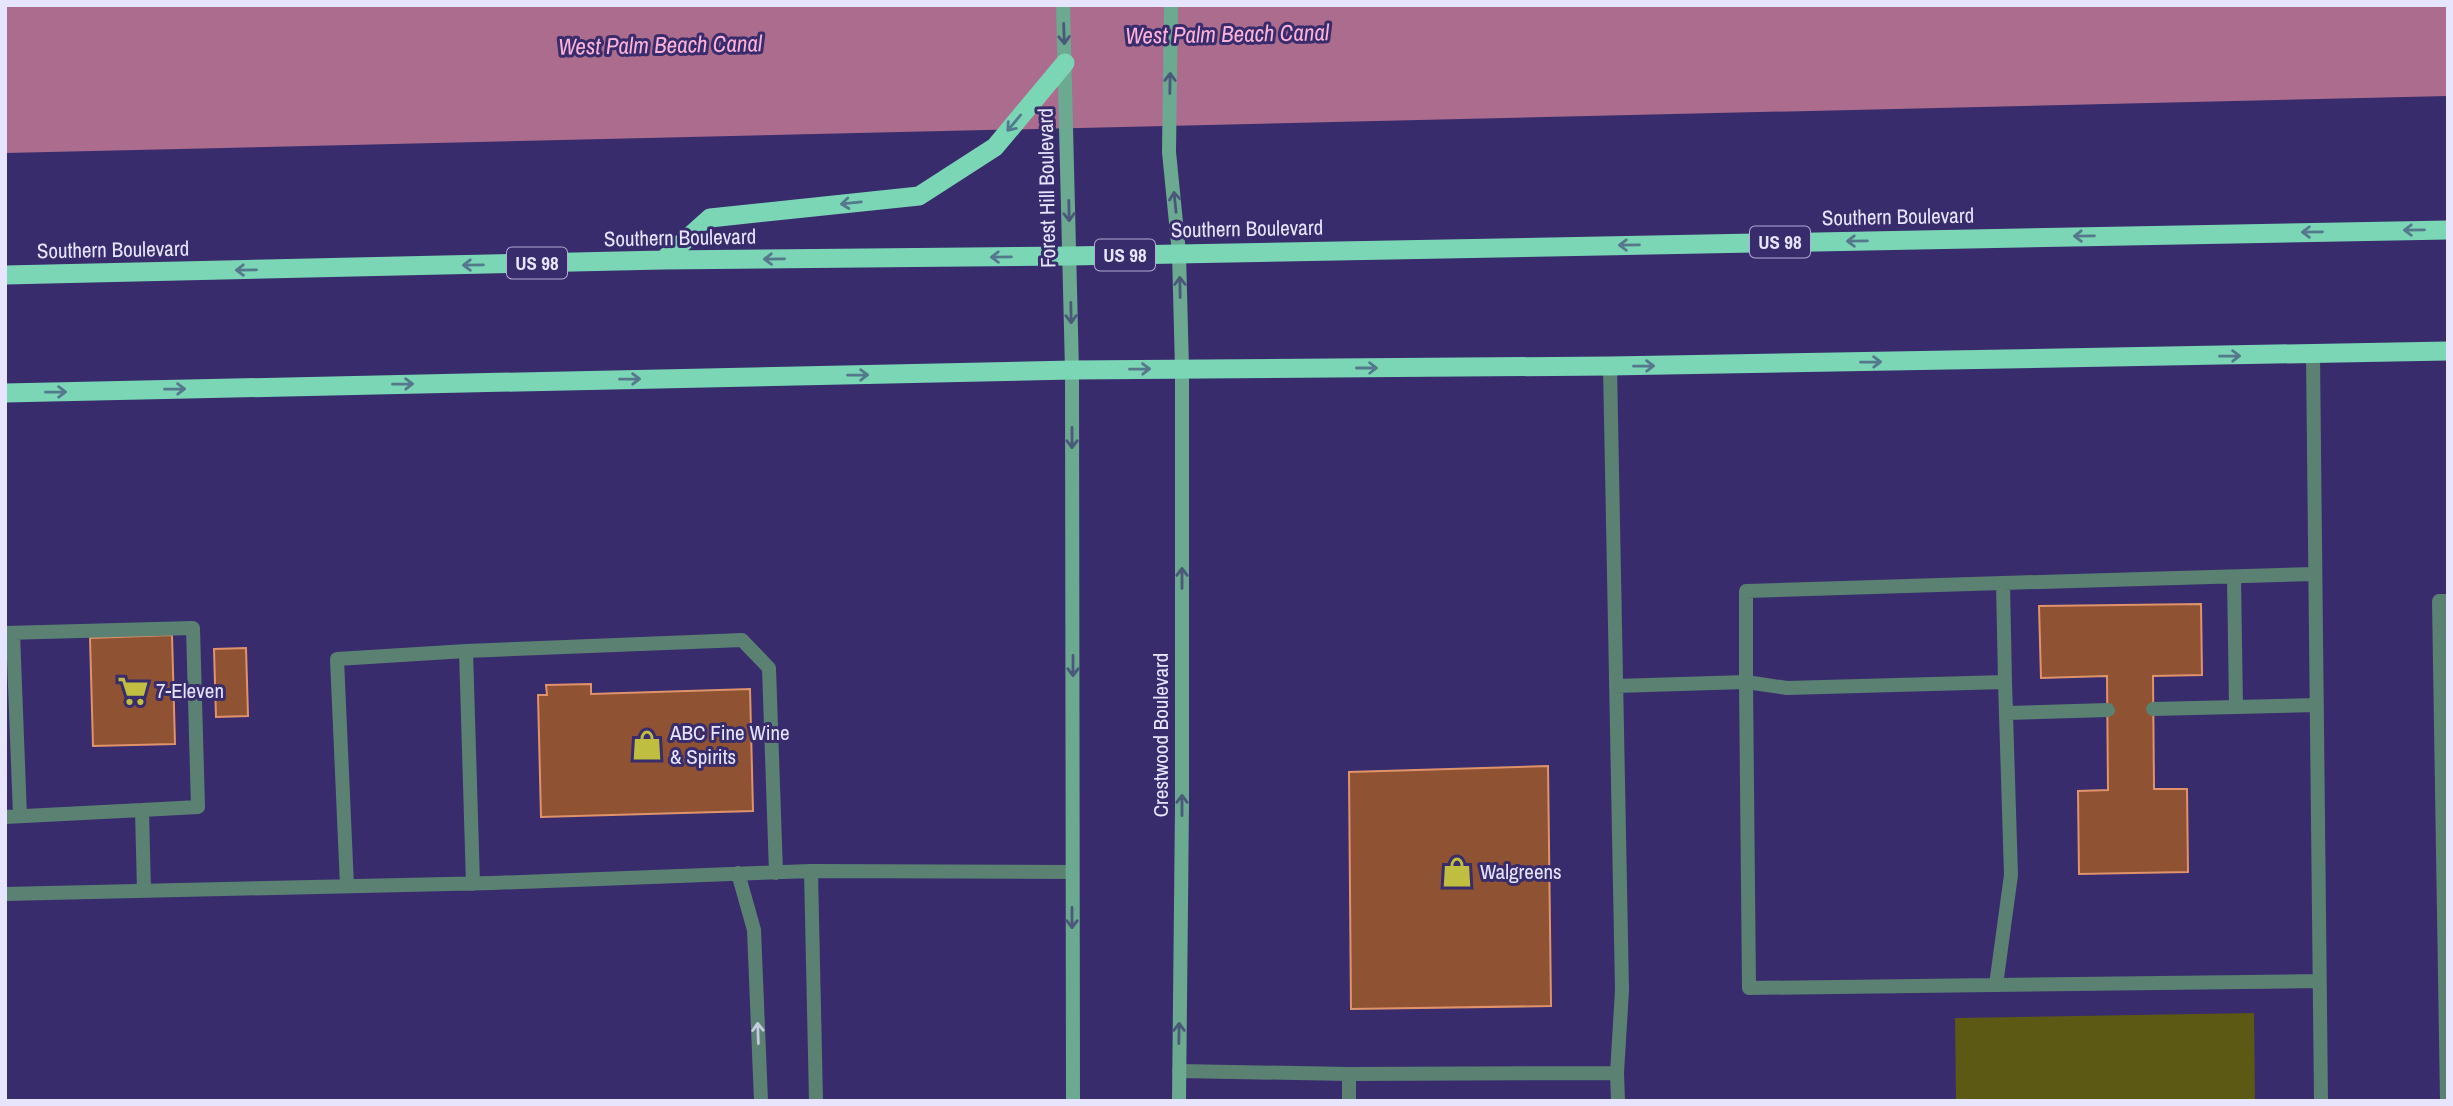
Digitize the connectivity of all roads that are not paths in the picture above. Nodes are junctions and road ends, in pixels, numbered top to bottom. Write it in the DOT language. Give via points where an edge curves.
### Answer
graph roads {
  1 [pos="1063,5"];
  2 [pos="1171,5"];
  3 [pos="1065,62"];
  4 [pos="2448,230"];
  5 [pos="1179,253"];
  6 [pos="1070,256"];
  7 [pos="663,260"];
  8 [pos="5,275"];
  9 [pos="2448,351"];
  10 [pos="2313,355"];
  11 [pos="1610,366"];
  12 [pos="1182,369"];
  13 [pos="1072,370"];
  14 [pos="5,393"];
  15 [pos="2315,574"];
  16 [pos="2234,577"];
  17 [pos="2003,583"];
  18 [pos="2448,601"];
  19 [pos="9,633"];
  20 [pos="466,651"];
  21 [pos="2444,680"];
  22 [pos="1746,682"];
  23 [pos="2005,682"];
  24 [pos="1616,686"];
  25 [pos="2317,705"];
  26 [pos="2236,707"];
  27 [pos="2153,709"];
  28 [pos="2108,710"];
  29 [pos="2007,713"];
  30 [pos="142,810"];
  31 [pos="13,816"];
  32 [pos="811,871"];
  33 [pos="1072,872"];
  34 [pos="738,873"];
  35 [pos="776,873"];
  36 [pos="473,884"];
  37 [pos="347,887"];
  38 [pos="144,891"];
  39 [pos="5,894"];
  40 [pos="2446,937"];
  41 [pos="2319,981"];
  42 [pos="1996,985"];
  43 [pos="2447,1061"];
  44 [pos="1179,1071"];
  45 [pos="1617,1073"];
  46 [pos="1349,1074"];
  47 [pos="761,1101"];
  48 [pos="816,1101"];
  49 [pos="1073,1101"];
  50 [pos="1178,1101"];
  51 [pos="1349,1101"];
  52 [pos="1618,1101"];
  53 [pos="2320,1101"];
  54 [pos="2447,1101"];
  1 -- 3 [label="main road, Forest Hill Boulevard, one-way"];
  5 -- 2 [label="main road, one-way" via="1169,152"];
  3 -- 6 [label="main road, Forest Hill Boulevard, one-way"];
  3 -- 7 [label="highway, one-way" via="995,147 919,196 710,218"];
  4 -- 5 [label="highway, Southern Boulevard / US 98, one-way"];
  5 -- 6 [label="highway, Southern Boulevard / US 98"];
  12 -- 5 [label="main road, one-way"];
  6 -- 7 [label="highway, Southern Boulevard / US 98, one-way"];
  6 -- 13 [label="main road, Forest Hill Boulevard, one-way"];
  7 -- 8 [label="highway, Southern Boulevard / US 98, one-way"];
  9 -- 10 [label="highway"];
  11 -- 10 [label="highway, one-way"];
  10 -- 15 [label="lane"];
  12 -- 11 [label="highway, one-way"];
  11 -- 24 [label="lane"];
  13 -- 12 [label="highway, one-way"];
  44 -- 12 [label="main road, Crestwood Boulevard, one-way"];
  14 -- 13 [label="highway, one-way"];
  13 -- 33 [label="main road, one-way"];
  15 -- 16 [label="lane"];
  15 -- 25 [label="lane"];
  16 -- 17 [label="lane"];
  16 -- 26 [label="lane"];
  17 -- 22 [label="lane" via="1746,591"];
  17 -- 23 [label="lane"];
  18 -- 21 [label="lane" via="2439,601"];
  19 -- 30 [label="lane" via="193,628 198,807"];
  19 -- 31 [label="lane"];
  20 -- 35 [label="lane" via="742,640 769,668"];
  20 -- 36 [label="lane"];
  20 -- 37 [label="lane" via="337,659"];
  21 -- 40 [label="lane"];
  22 -- 23 [label="lane" via="1787,688"];
  22 -- 24 [label="lane"];
  22 -- 42 [label="lane" via="1749,988"];
  23 -- 29 [label="lane"];
  24 -- 45 [label="lane" via="1622,990"];
  25 -- 26 [label="lane"];
  25 -- 41 [label="lane"];
  26 -- 27 [label="lane"];
  28 -- 29 [label="lane"];
  29 -- 42 [label="lane" via="2011,875"];
  30 -- 31 [label="lane"];
  30 -- 38 [label="lane"];
  32 -- 33 [label="lane"];
  32 -- 35 [label="lane"];
  32 -- 48 [label="lane"];
  33 -- 49 [label="main road, one-way"];
  34 -- 35 [label="lane"];
  34 -- 36 [label="lane"];
  47 -- 34 [label="lane, one-way" via="754,930"];
  36 -- 37 [label="lane"];
  37 -- 38 [label="lane"];
  38 -- 39 [label="lane"];
  40 -- 43 [label="lane"];
  41 -- 42 [label="lane"];
  41 -- 53 [label="lane"];
  43 -- 54 [label="lane"];
  44 -- 46 [label="lane"];
  44 -- 50 [label="main road, Crestwood Boulevard"];
  45 -- 46 [label="lane"];
  45 -- 52 [label="lane"];
  46 -- 51 [label="lane"];
}
